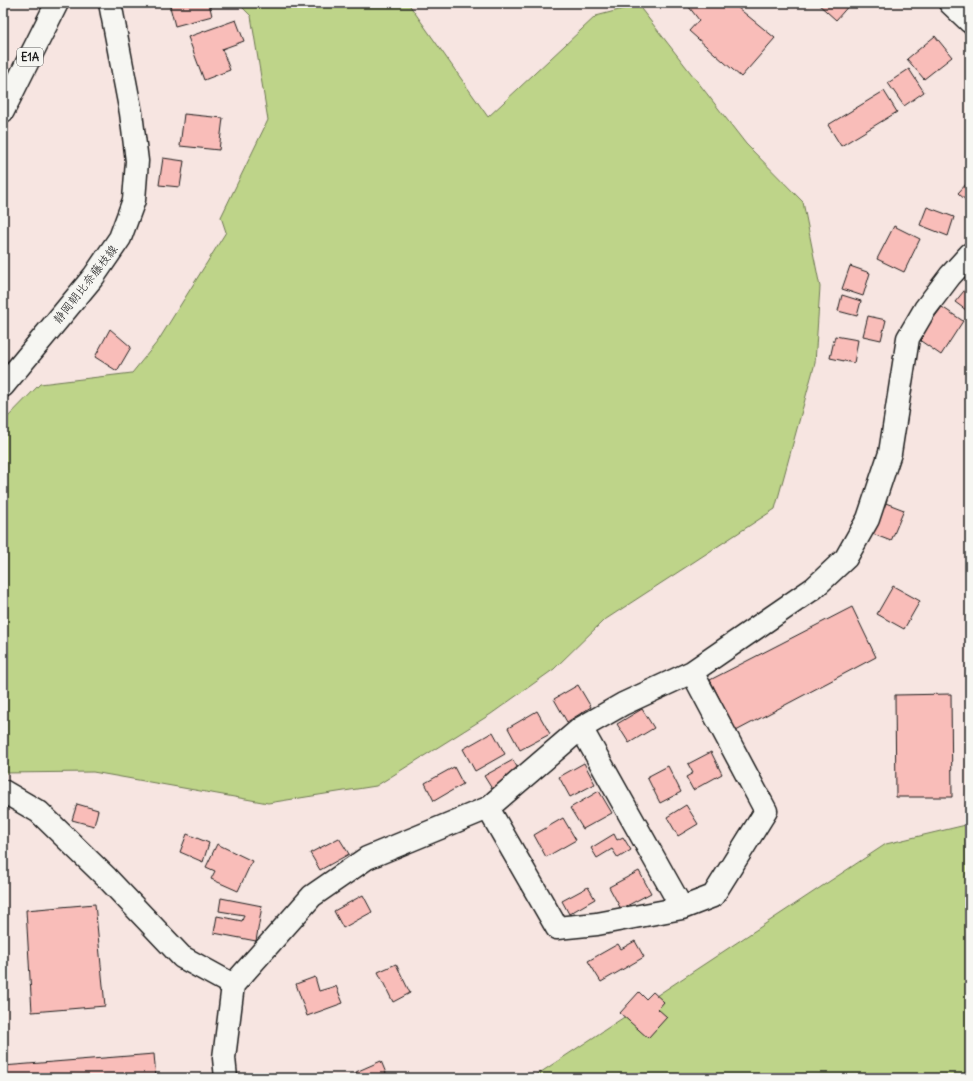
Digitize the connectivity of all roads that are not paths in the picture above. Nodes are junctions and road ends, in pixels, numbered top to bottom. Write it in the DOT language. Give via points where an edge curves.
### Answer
graph roads {
  1 [pos="57,3"];
  2 [pos="110,3"];
  3 [pos="950,3"];
  4 [pos="970,22"];
  5 [pos="3,112"];
  6 [pos="970,254"];
  7 [pos="3,386"];
  8 [pos="692,672"];
  9 [pos="581,728"];
  10 [pos="3,791"];
  11 [pos="488,808"];
  12 [pos="682,908"];
  13 [pos="233,985"];
  14 [pos="226,1078"];
  1 -- 5 [label="main road, E1A"];
  2 -- 7 [label="main road, 静岡朝比奈藤枝線" via="131,113 137,161 134,200 120,238 94,276"];
  3 -- 4 [label="main road"];
  6 -- 8 [label="main road" via="925,309 908,338 890,453 868,519 846,558 814,588"];
  8 -- 9 [label="main road" via="623,704"];
  8 -- 12 [label="main road" via="766,811 713,896"];
  9 -- 11 [label="main road"];
  9 -- 12 [label="main road"];
  10 -- 13 [label="main road" via="39,812 107,878 182,957"];
  11 -- 12 [label="main road" via="557,928 596,924"];
  11 -- 13 [label="main road" via="366,858 312,896"];
  13 -- 14 [label="main road" via="224,1058"];
}
